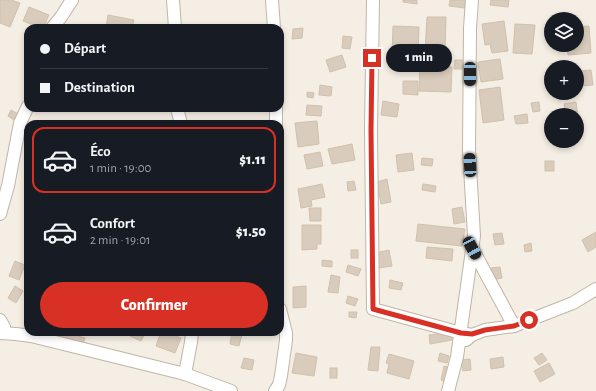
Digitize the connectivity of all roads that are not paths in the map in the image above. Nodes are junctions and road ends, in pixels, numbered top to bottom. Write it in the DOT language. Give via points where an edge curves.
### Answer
graph roads {
  1 [pos="72,0"];
  2 [pos="173,0"];
  3 [pos="272,0"];
  4 [pos="373,0"];
  5 [pos="472,0"];
  6 [pos="55,24"];
  7 [pos="175,24"];
  8 [pos="274,24"];
  9 [pos="25,112"];
  10 [pos="4,192"];
  11 [pos="0,214"];
  12 [pos="472,248"];
  13 [pos="596,289"];
  14 [pos="0,320"];
  15 [pos="284,325"];
  16 [pos="514,326"];
  17 [pos="0,332"];
  18 [pos="466,334"];
  19 [pos="24,335"];
  20 [pos="31,336"];
  21 [pos="192,336"];
  22 [pos="185,374"];
  23 [pos="231,391"];
  24 [pos="275,391"];
  25 [pos="448,391"];
  1 -- 6 [label="street"];
  2 -- 7 [label="street"];
  3 -- 8 [label="street"];
  4 -- 18 [label="street" via="373,309"];
  5 -- 12 [label="street" via="469,150 474,236"];
  9 -- 10 [label="street" via="20,123"];
  10 -- 11 [label="street"];
  12 -- 16 [label="street"];
  12 -- 18 [label="street"];
  13 -- 16 [label="street" via="573,303"];
  14 -- 17 [label="street" via="4,327"];
  15 -- 24 [label="street" via="286,340 281,376"];
  16 -- 18 [label="street"];
  17 -- 19 [label="street"];
  18 -- 25 [label="street"];
  20 -- 22 [label="street"];
  21 -- 22 [label="street"];
  22 -- 23 [label="street"];
}
